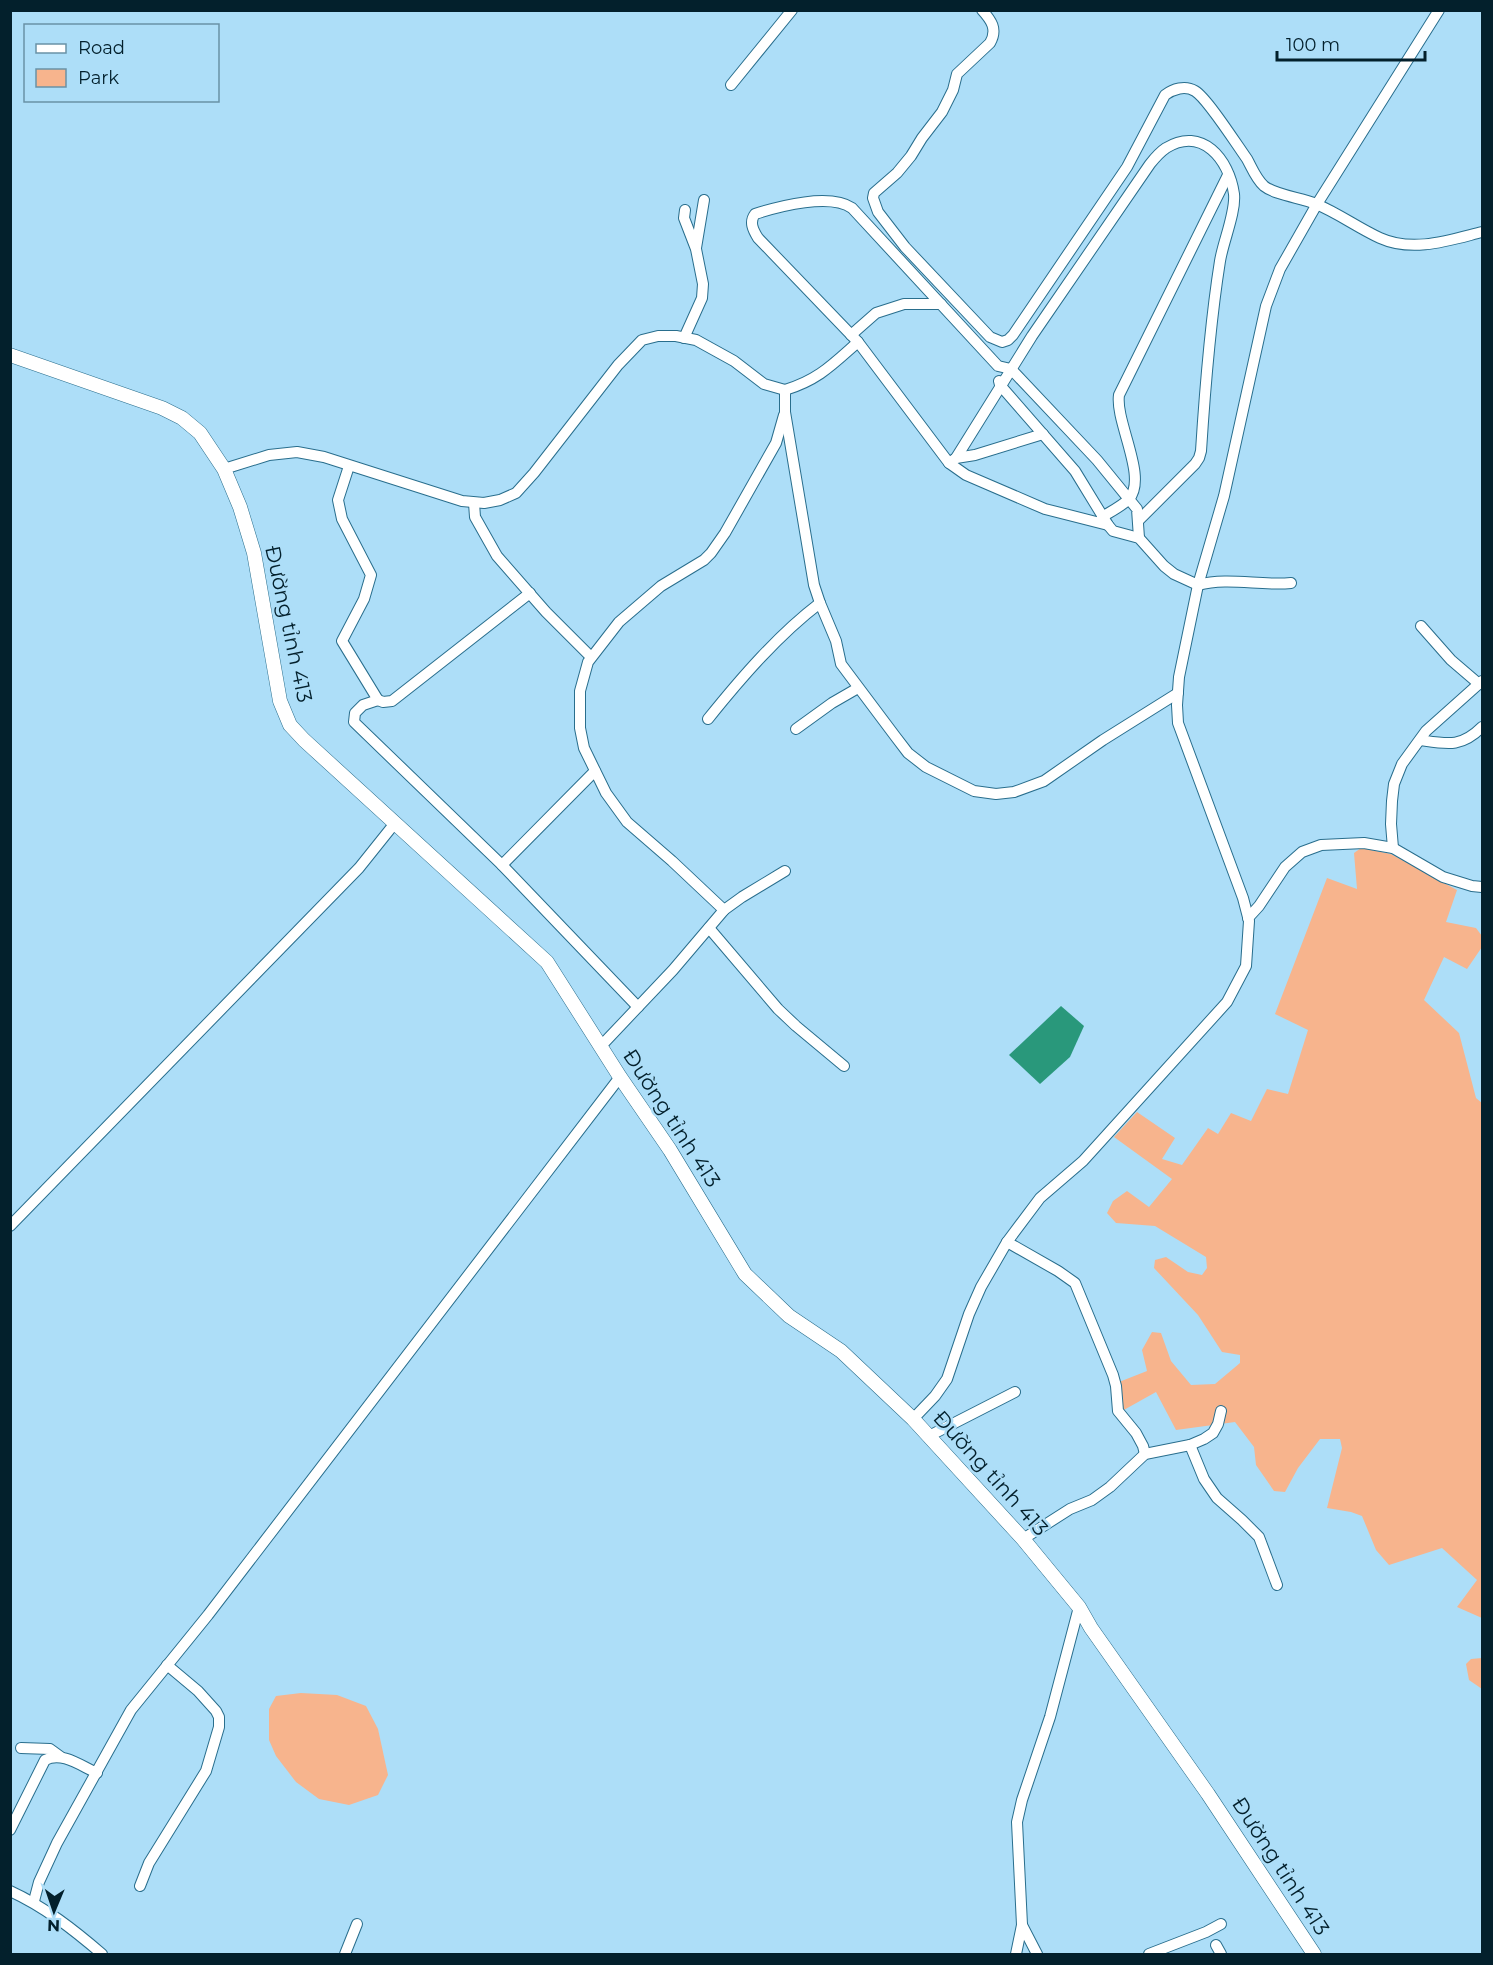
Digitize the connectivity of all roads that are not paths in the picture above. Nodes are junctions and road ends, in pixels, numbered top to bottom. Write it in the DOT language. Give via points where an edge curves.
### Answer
graph roads {
  1 [pos="792,10"];
  2 [pos="982,10"];
  3 [pos="1439,10"];
  4 [pos="731,85"];
  5 [pos="1228,175"];
  6 [pos="704,200"];
  7 [pos="1317,204"];
  8 [pos="685,210"];
  9 [pos="1482,231"];
  10 [pos="696,249"];
  11 [pos="941,304"];
  12 [pos="684,338"];
  13 [pos="855,339"];
  14 [pos="10,356"];
  15 [pos="998,366"];
  16 [pos="1011,369"];
  17 [pos="1000,385"];
  18 [pos="785,390"];
  19 [pos="785,412"];
  20 [pos="1043,434"];
  21 [pos="952,460"];
  22 [pos="349,466"];
  23 [pos="224,469"];
  24 [pos="1129,499"];
  25 [pos="474,503"];
  26 [pos="1139,520"];
  27 [pos="1105,521"];
  28 [pos="1139,538"];
  29 [pos="1291,583"];
  30 [pos="1198,585"];
  31 [pos="530,593"];
  32 [pos="820,603"];
  33 [pos="1421,626"];
  34 [pos="591,657"];
  35 [pos="1481,682"];
  36 [pos="858,688"];
  37 [pos="1178,693"];
  38 [pos="378,700"];
  39 [pos="708,719"];
  40 [pos="1482,727"];
  41 [pos="796,729"];
  42 [pos="1419,740"];
  43 [pos="595,771"];
  44 [pos="395,823"];
  45 [pos="1393,848"];
  46 [pos="502,865"];
  47 [pos="785,871"];
  48 [pos="1482,887"];
  49 [pos="724,910"];
  50 [pos="1248,918"];
  51 [pos="709,928"];
  52 [pos="638,1007"];
  53 [pos="601,1046"];
  54 [pos="844,1066"];
  55 [pos="620,1077"];
  56 [pos="10,1226"];
  57 [pos="1007,1242"];
  58 [pos="1015,1392"];
  59 [pos="1221,1411"];
  60 [pos="913,1419"];
  61 [pos="929,1436"];
  62 [pos="1190,1445"];
  63 [pos="1145,1454"];
  64 [pos="1023,1539"];
  65 [pos="1277,1585"];
  66 [pos="1079,1607"];
  67 [pos="167,1665"];
  68 [pos="21,1748"];
  69 [pos="61,1757"];
  70 [pos="97,1773"];
  71 [pos="10,1830"];
  72 [pos="140,1886"];
  73 [pos="10,1891"];
  74 [pos="34,1901"];
  75 [pos="357,1924"];
  76 [pos="1221,1924"];
  77 [pos="1022,1925"];
  78 [pos="102,1954"];
  79 [pos="345,1954"];
  80 [pos="1016,1954"];
  81 [pos="1037,1954"];
  82 [pos="1149,1954"];
  83 [pos="1314,1954"];
  1 -- 4 [label="street"];
  2 -- 7 [label="street" via="994,29 990,43 957,74 942,112 911,156 873,198 878,212 905,247 990,337 1002,342 1013,335 1127,167 1171,90 1196,91 1266,188"];
  3 -- 7 [label="street"];
  5 -- 16 [label="street" via="1222,161 1200,142 1187,140 1164,149 1149,164"];
  5 -- 24 [label="street" via="1119,395 1118,409 1133,464 1134,490"];
  5 -- 26 [label="street" via="1234,195 1233,209 1215,302 1199,458"];
  6 -- 10 [label="street"];
  7 -- 9 [label="street" via="1382,238 1406,245 1444,242"];
  7 -- 30 [label="street" via="1280,269 1266,306 1224,496"];
  8 -- 10 [label="street" via="684,218"];
  10 -- 12 [label="street" via="702,298"];
  11 -- 13 [label="street" via="904,304 876,313"];
  11 -- 13 [label="street" via="845,203 816,201 755,214 752,225 758,238"];
  11 -- 15 [label="street"];
  12 -- 18 [label="street" via="696,340 764,384"];
  12 -- 25 [label="street" via="658,336 642,340 516,493 500,500"];
  13 -- 18 [label="street" via="822,374"];
  13 -- 21 [label="street"];
  14 -- 23 [label="main road, Đường tỉnh 413" via="115,390 182,418 200,433"];
  15 -- 16 [label="street"];
  15 -- 17 [label="street"];
  16 -- 17 [label="street"];
  16 -- 24 [label="street"];
  17 -- 20 [label="street"];
  17 -- 21 [label="street"];
  18 -- 19 [label="street"];
  19 -- 32 [label="street"];
  19 -- 34 [label="street" via="776,443 711,553 666,582 626,615"];
  20 -- 21 [label="street"];
  20 -- 27 [label="street" via="1085,485"];
  21 -- 27 [label="street" via="966,475 1045,509"];
  22 -- 23 [label="street" via="297,452 269,455"];
  22 -- 25 [label="street"];
  22 -- 38 [label="street" via="338,500 342,519 371,575 364,599 342,640"];
  23 -- 44 [label="main road, Đường tỉnh 413" via="254,553 274,674 290,725"];
  24 -- 26 [label="street"];
  24 -- 27 [label="street"];
  25 -- 31 [label="street" via="475,517 497,556"];
  26 -- 28 [label="street"];
  27 -- 28 [label="street" via="1113,531"];
  28 -- 30 [label="street" via="1174,574"];
  29 -- 30 [label="street" via="1215,580"];
  30 -- 37 [label="street"];
  31 -- 34 [label="street"];
  31 -- 38 [label="street" via="392,701"];
  32 -- 36 [label="street" via="841,664"];
  32 -- 39 [label="street" via="802,616"];
  33 -- 35 [label="street" via="1451,660"];
  34 -- 43 [label="street" via="582,679 579,709 584,748"];
  35 -- 42 [label="street"];
  36 -- 37 [label="street" via="908,753 926,767 974,791 996,794 1044,781"];
  36 -- 41 [label="street"];
  37 -- 50 [label="street" via="1178,723"];
  38 -- 46 [label="street" via="363,705 355,713 354,722"];
  40 -- 42 [label="street" via="1465,742"];
  42 -- 45 [label="street" via="1394,784"];
  43 -- 46 [label="street"];
  43 -- 49 [label="street" via="627,822"];
  44 -- 53 [label="main road, Đường tỉnh 413" via="548,962"];
  44 -- 56 [label="street" via="358,868"];
  45 -- 48 [label="street" via="1443,877"];
  45 -- 50 [label="street" via="1364,843 1308,848 1285,867"];
  46 -- 52 [label="street"];
  47 -- 49 [label="street"];
  49 -- 51 [label="street"];
  50 -- 57 [label="street" via="1246,966 1227,1002 1083,1161 1041,1198"];
  51 -- 52 [label="street"];
  51 -- 54 [label="street" via="778,1009"];
  52 -- 53 [label="street"];
  53 -- 55 [label="main road, Đường tỉnh 413"];
  55 -- 60 [label="main road, Đường tỉnh 413" via="670,1150 745,1274 789,1316 841,1351"];
  55 -- 67 [label="street"];
  57 -- 60 [label="street" via="981,1287 947,1379"];
  57 -- 63 [label="street" via="1075,1283 1113,1375 1118,1411 1136,1433"];
  58 -- 61 [label="street"];
  59 -- 62 [label="street" via="1213,1433"];
  60 -- 61 [label="main road, Đường tỉnh 413"];
  61 -- 64 [label="main road, Đường tỉnh 413"];
  62 -- 63 [label="street"];
  62 -- 65 [label="street" via="1217,1498 1258,1537"];
  63 -- 64 [label="street" via="1092,1500"];
  64 -- 66 [label="main road, Đường tỉnh 413"];
  66 -- 77 [label="street" via="1017,1822"];
  66 -- 83 [label="main road, Đường tỉnh 413"];
  67 -- 70 [label="street" via="130,1710"];
  67 -- 72 [label="street" via="216,1712 219,1727 206,1771 149,1863"];
  68 -- 69 [label="street" via="50,1749"];
  69 -- 70 [label="street"];
  69 -- 71 [label="street" via="45,1760"];
  70 -- 74 [label="street" via="57,1843"];
  73 -- 74 [label="street"];
  74 -- 78 [label="street"];
  75 -- 79 [label="street"];
  76 -- 82 [label="street"];
  77 -- 80 [label="street"];
  77 -- 81 [label="street"];
}
